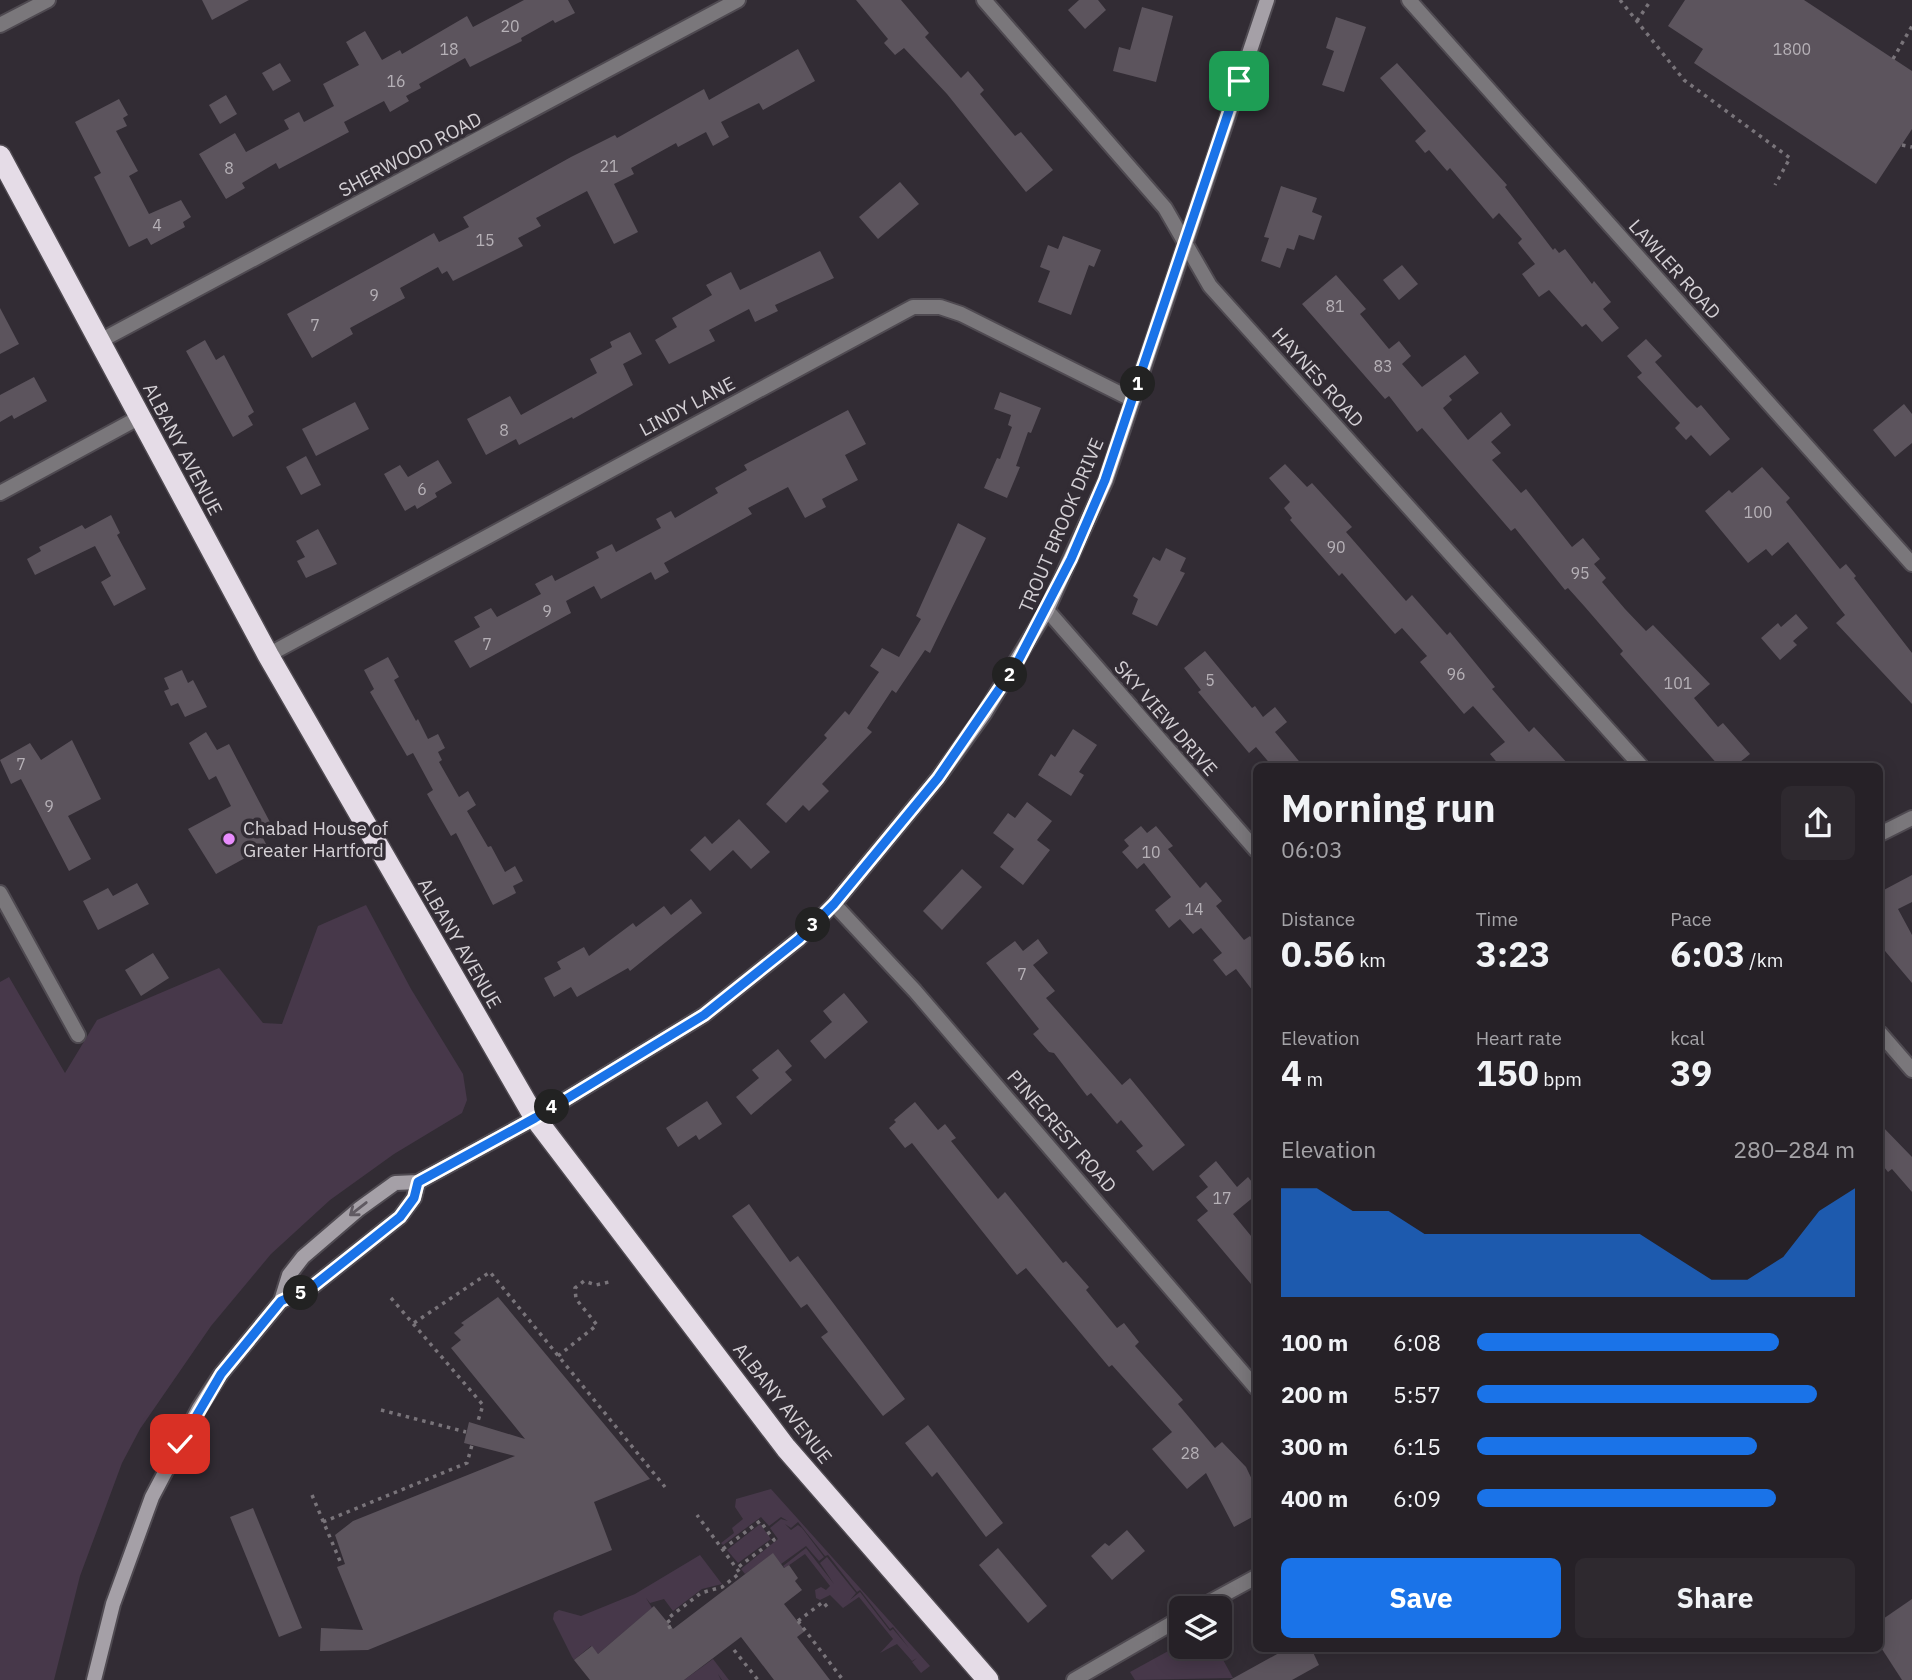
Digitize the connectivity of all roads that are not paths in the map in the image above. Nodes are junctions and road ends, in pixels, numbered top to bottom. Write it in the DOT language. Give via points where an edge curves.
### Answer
graph roads {
  1 [pos="48,0"];
  2 [pos="738,0"];
  3 [pos="984,0"];
  4 [pos="1267,0"];
  5 [pos="1409,0"];
  6 [pos="0,24"];
  7 [pos="0,156"];
  8 [pos="1184,243"];
  9 [pos="100,341"];
  10 [pos="1133,400"];
  11 [pos="140,416"];
  12 [pos="0,493"];
  13 [pos="1912,564"];
  14 [pos="1047,610"];
  15 [pos="268,655"];
  16 [pos="1638,763"];
  17 [pos="1912,818"];
  18 [pos="1883,832"];
  19 [pos="1253,847"];
  20 [pos="0,893"];
  21 [pos="834,904"];
  22 [pos="78,1035"];
  23 [pos="1883,1036"];
  24 [pos="1912,1070"];
  25 [pos="535,1118"];
  26 [pos="418,1182"];
  27 [pos="281,1301"];
  28 [pos="1253,1385"];
  29 [pos="1253,1579"];
  30 [pos="1221,1596"];
  31 [pos="1169,1625"];
  32 [pos="94,1680"];
  33 [pos="988,1680"];
  34 [pos="1074,1680"];
  1 -- 6 [label="street"];
  2 -- 9 [label="street, SHERWOOD ROAD"];
  3 -- 8 [label="street, HAYNES ROAD" via="1165,208"];
  4 -- 8 [label="main road, TROUT BROOK DRIVE"];
  5 -- 13 [label="street, LAWLER ROAD"];
  7 -- 9 [label="highway, ALBANY AVENUE"];
  8 -- 10 [label="main road, TROUT BROOK DRIVE"];
  8 -- 16 [label="street, HAYNES ROAD" via="1210,286"];
  9 -- 11 [label="highway, ALBANY AVENUE"];
  10 -- 14 [label="main road, TROUT BROOK DRIVE" via="1105,480"];
  10 -- 15 [label="street, LINDY LANE" via="961,314 940,307 913,307"];
  11 -- 12 [label="street"];
  11 -- 15 [label="highway, ALBANY AVENUE"];
  14 -- 19 [label="street, SKY VIEW DRIVE"];
  14 -- 21 [label="main road, TROUT BROOK DRIVE" via="991,703 938,778"];
  15 -- 25 [label="highway, ALBANY AVENUE"];
  17 -- 18 [label="street"];
  20 -- 22 [label="street"];
  21 -- 25 [label="main road, TROUT BROOK DRIVE" via="799,939 704,1015"];
  21 -- 28 [label="street, PINECREST ROAD" via="915,991"];
  23 -- 24 [label="street"];
  25 -- 26 [label="main road, TROUT BROOK DRIVE"];
  25 -- 33 [label="highway, ALBANY AVENUE" via="786,1448"];
  26 -- 27 [label="main road" via="414,1198 400,1217 312,1287"];
  26 -- 27 [label="main road, TROUT BROOK DRIVE, one-way" via="395,1183 329,1233 294,1266"];
  27 -- 32 [label="main road" via="214,1385 152,1497 113,1604"];
  29 -- 30 [label="street"];
  31 -- 34 [label="street"];
}
